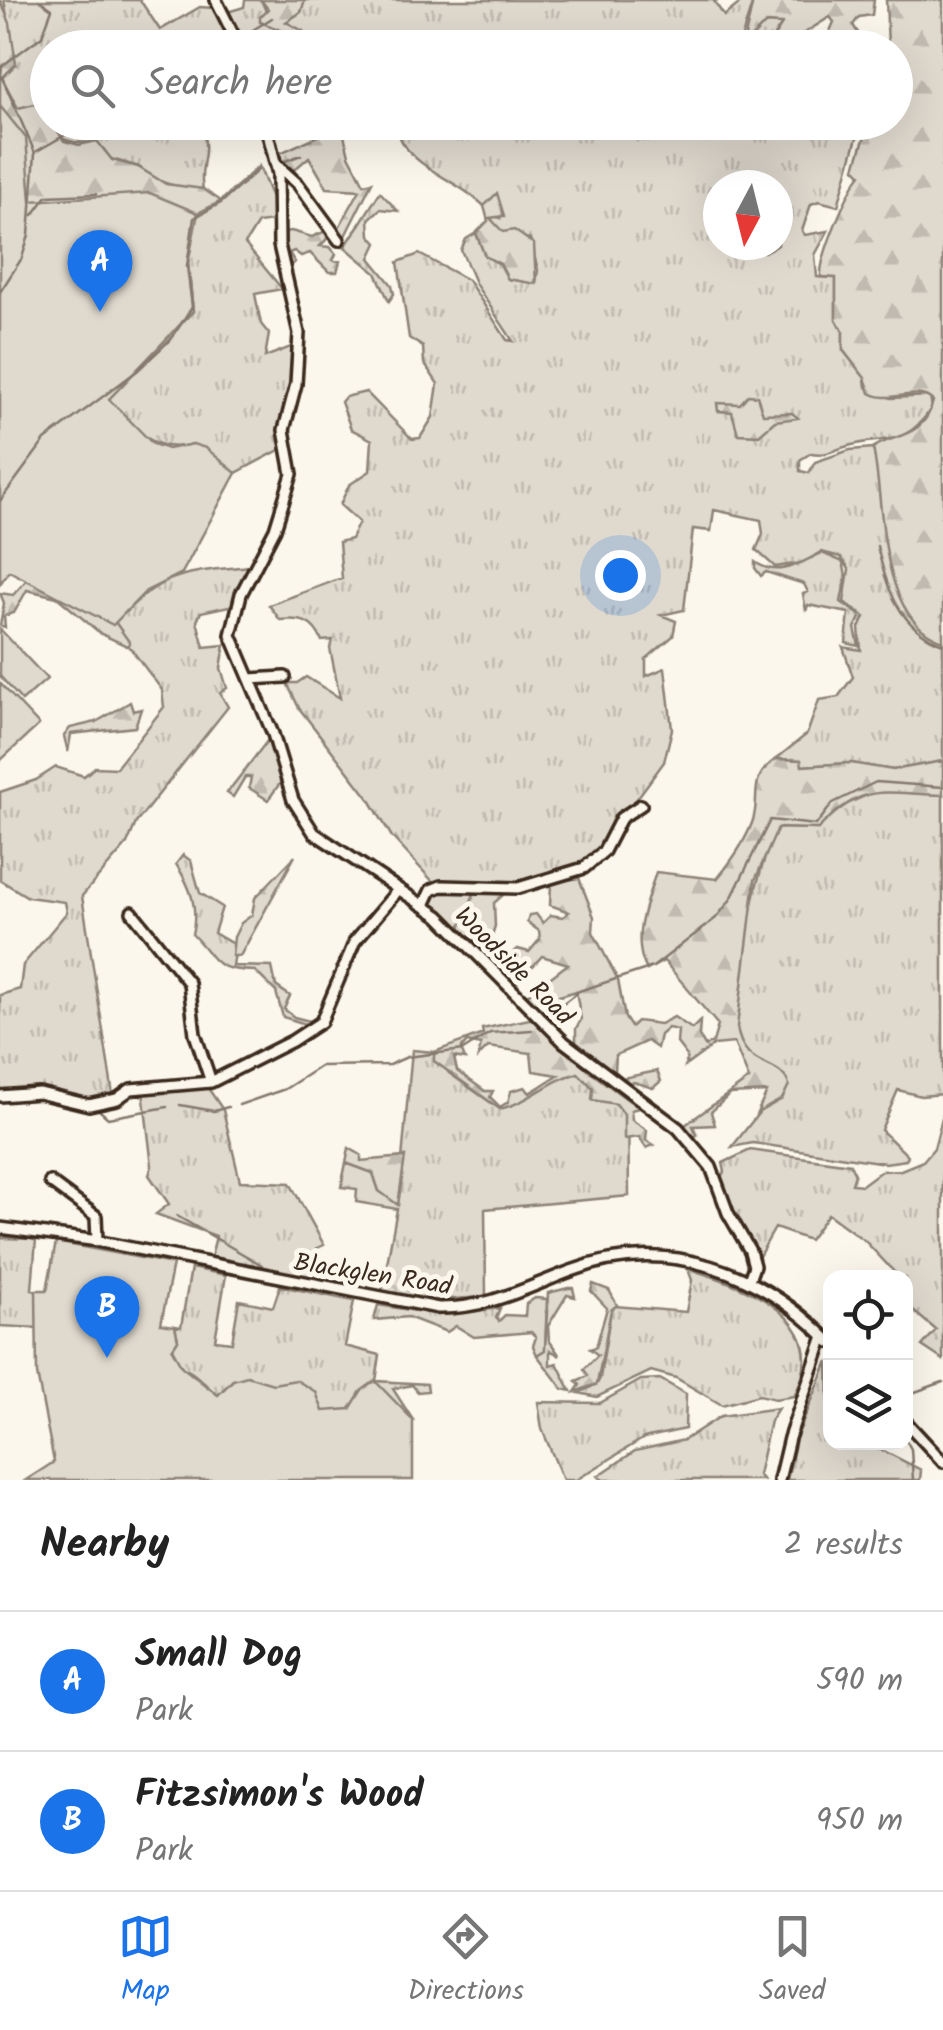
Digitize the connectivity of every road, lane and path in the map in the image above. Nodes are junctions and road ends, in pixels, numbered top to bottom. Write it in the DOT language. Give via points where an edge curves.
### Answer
graph roads {
  1 [pos="216,0"];
  2 [pos="231,30"];
  3 [pos="270,140"];
  4 [pos="278,170"];
  5 [pos="339,240"];
  6 [pos="285,677"];
  7 [pos="250,679"];
  8 [pos="641,805"];
  9 [pos="398,890"];
  10 [pos="424,905"];
  11 [pos="132,912"];
  12 [pos="211,1082"];
  13 [pos="0,1096"];
  14 [pos="50,1182"];
  15 [pos="0,1228"];
  16 [pos="97,1241"];
  17 [pos="749,1280"];
  18 [pos="823,1335"];
  19 [pos="823,1349"];
  20 [pos="913,1430"];
  21 [pos="943,1462"];
  22 [pos="779,1480"];
  1 -- 2 [label="street"];
  3 -- 4 [label="street"];
  4 -- 5 [label="street" via="298,184"];
  4 -- 7 [label="street, Woodside Road" via="278,245 299,333 284,430 292,474 231,631"];
  6 -- 7 [label="street"];
  7 -- 9 [label="street, Woodside Road" via="300,814 314,833"];
  8 -- 10 [label="street" via="621,818 604,850 584,868 518,888 436,887"];
  9 -- 10 [label="street, Woodside Road"];
  9 -- 12 [label="street" via="354,941 316,1028"];
  10 -- 17 [label="street, Woodside Road" via="564,1042 702,1153 750,1250"];
  11 -- 12 [label="street" via="190,983 195,1034"];
  12 -- 13 [label="street" via="131,1089 89,1105 39,1093"];
  14 -- 16 [label="street" via="96,1216"];
  15 -- 16 [label="street, Blackglen Road"];
  16 -- 17 [label="street, Blackglen Road" via="438,1308 492,1303 586,1265 631,1257 693,1261"];
  17 -- 18 [label="street, Blackglen Road"];
  19 -- 22 [label="street"];
  20 -- 21 [label="street"];
}
